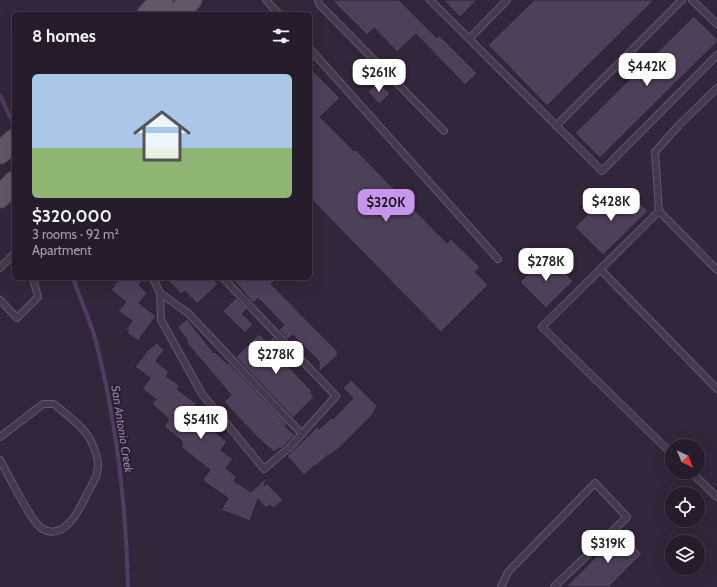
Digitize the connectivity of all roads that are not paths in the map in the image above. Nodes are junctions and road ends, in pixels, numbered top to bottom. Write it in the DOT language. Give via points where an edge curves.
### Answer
graph roads {
  1 [pos="162,0"];
  2 [pos="191,0"];
  3 [pos="266,0"];
  4 [pos="318,0"];
  5 [pos="430,0"];
  6 [pos="507,0"];
  7 [pos="682,0"];
  8 [pos="692,0"];
  9 [pos="150,12"];
  10 [pos="179,12"];
  11 [pos="277,12"];
  12 [pos="717,24"];
  13 [pos="469,39"];
  14 [pos="312,51"];
  15 [pos="717,55"];
  16 [pos="717,88"];
  17 [pos="556,126"];
  18 [pos="444,131"];
  19 [pos="12,184"];
  20 [pos="0,197"];
  21 [pos="659,211"];
  22 [pos="12,256"];
  23 [pos="498,259"];
  24 [pos="0,268"];
  25 [pos="600,269"];
  26 [pos="717,270"];
  27 [pos="33,280"];
  28 [pos="153,280"];
  29 [pos="225,280"];
  30 [pos="160,293"];
  31 [pos="0,300"];
  32 [pos="717,389"];
  33 [pos="302,434"];
  34 [pos="0,436"];
  35 [pos="665,447"];
  36 [pos="0,460"];
  37 [pos="698,479"];
  38 [pos="717,497"];
  39 [pos="501,587"];
  40 [pos="554,587"];
  1 -- 9 [label="main road"];
  2 -- 10 [label="main road"];
  3 -- 11 [label="lane"];
  4 -- 18 [label="lane" via="319,4"];
  5 -- 13 [label="lane"];
  6 -- 13 [label="lane"];
  7 -- 17 [label="lane"];
  8 -- 12 [label="lane"];
  13 -- 17 [label="lane"];
  14 -- 23 [label="lane"];
  15 -- 17 [label="lane" via="602,171"];
  16 -- 21 [label="lane" via="655,152"];
  19 -- 20 [label="main road"];
  21 -- 25 [label="lane"];
  21 -- 26 [label="lane"];
  22 -- 24 [label="lane"];
  25 -- 32 [label="lane"];
  25 -- 35 [label="lane" via="542,327"];
  27 -- 31 [label="lane" via="38,297 17,318"];
  28 -- 30 [label="lane"];
  29 -- 33 [label="lane" via="336,396"];
  30 -- 33 [label="lane" via="188,313"];
  30 -- 33 [label="lane" via="161,320 202,394 264,469"];
  34 -- 36 [label="lane" via="43,404 54,404 89,435 95,450 97,474 75,518 63,528 55,531 46,530 40,528"];
  37 -- 38 [label="lane"];
  39 -- 40 [label="lane" via="508,572 595,483 627,516"];
}
